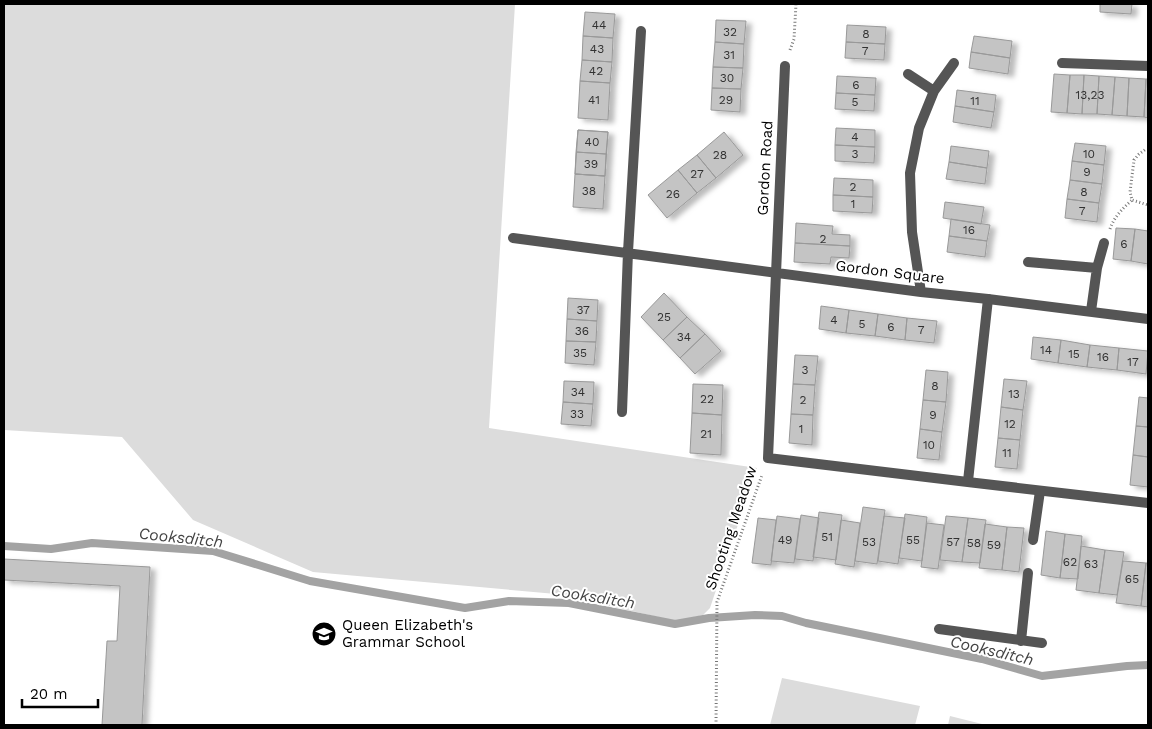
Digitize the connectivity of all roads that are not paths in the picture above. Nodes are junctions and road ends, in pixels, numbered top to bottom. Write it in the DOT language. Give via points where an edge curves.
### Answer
graph roads {
  1 [pos="641,31"];
  2 [pos="954,63"];
  3 [pos="1062,63"];
  4 [pos="785,66"];
  5 [pos="1148,66"];
  6 [pos="908,74"];
  7 [pos="934,91"];
  8 [pos="513,238"];
  9 [pos="1104,243"];
  10 [pos="628,252"];
  11 [pos="1028,262"];
  12 [pos="1097,268"];
  13 [pos="776,272"];
  14 [pos="921,292"];
  15 [pos="988,299"];
  16 [pos="1091,311"];
  17 [pos="1148,319"];
  18 [pos="622,412"];
  19 [pos="968,481"];
  20 [pos="1040,491"];
  21 [pos="1148,503"];
  22 [pos="1033,540"];
  23 [pos="1028,573"];
  24 [pos="939,629"];
  25 [pos="1021,641"];
  26 [pos="1042,643"];
  1 -- 10 [label="street"];
  2 -- 7 [label="street"];
  3 -- 5 [label="street"];
  4 -- 13 [label="street, Gordon Road"];
  6 -- 7 [label="street"];
  7 -- 14 [label="street" via="919,128 910,173 912,232"];
  8 -- 10 [label="street, Gordon Square"];
  9 -- 12 [label="street"];
  10 -- 13 [label="street, Gordon Square"];
  10 -- 18 [label="street"];
  11 -- 12 [label="street"];
  12 -- 16 [label="street"];
  13 -- 14 [label="street, Gordon Square"];
  13 -- 19 [label="street, Gordon Road" via="768,458"];
  14 -- 15 [label="street, Gordon Square"];
  15 -- 16 [label="street, Gordon Square"];
  15 -- 19 [label="street"];
  16 -- 17 [label="street, Gordon Square"];
  19 -- 20 [label="street"];
  20 -- 21 [label="street"];
  20 -- 22 [label="street"];
  23 -- 25 [label="street"];
  24 -- 25 [label="street"];
  25 -- 26 [label="street"];
}
